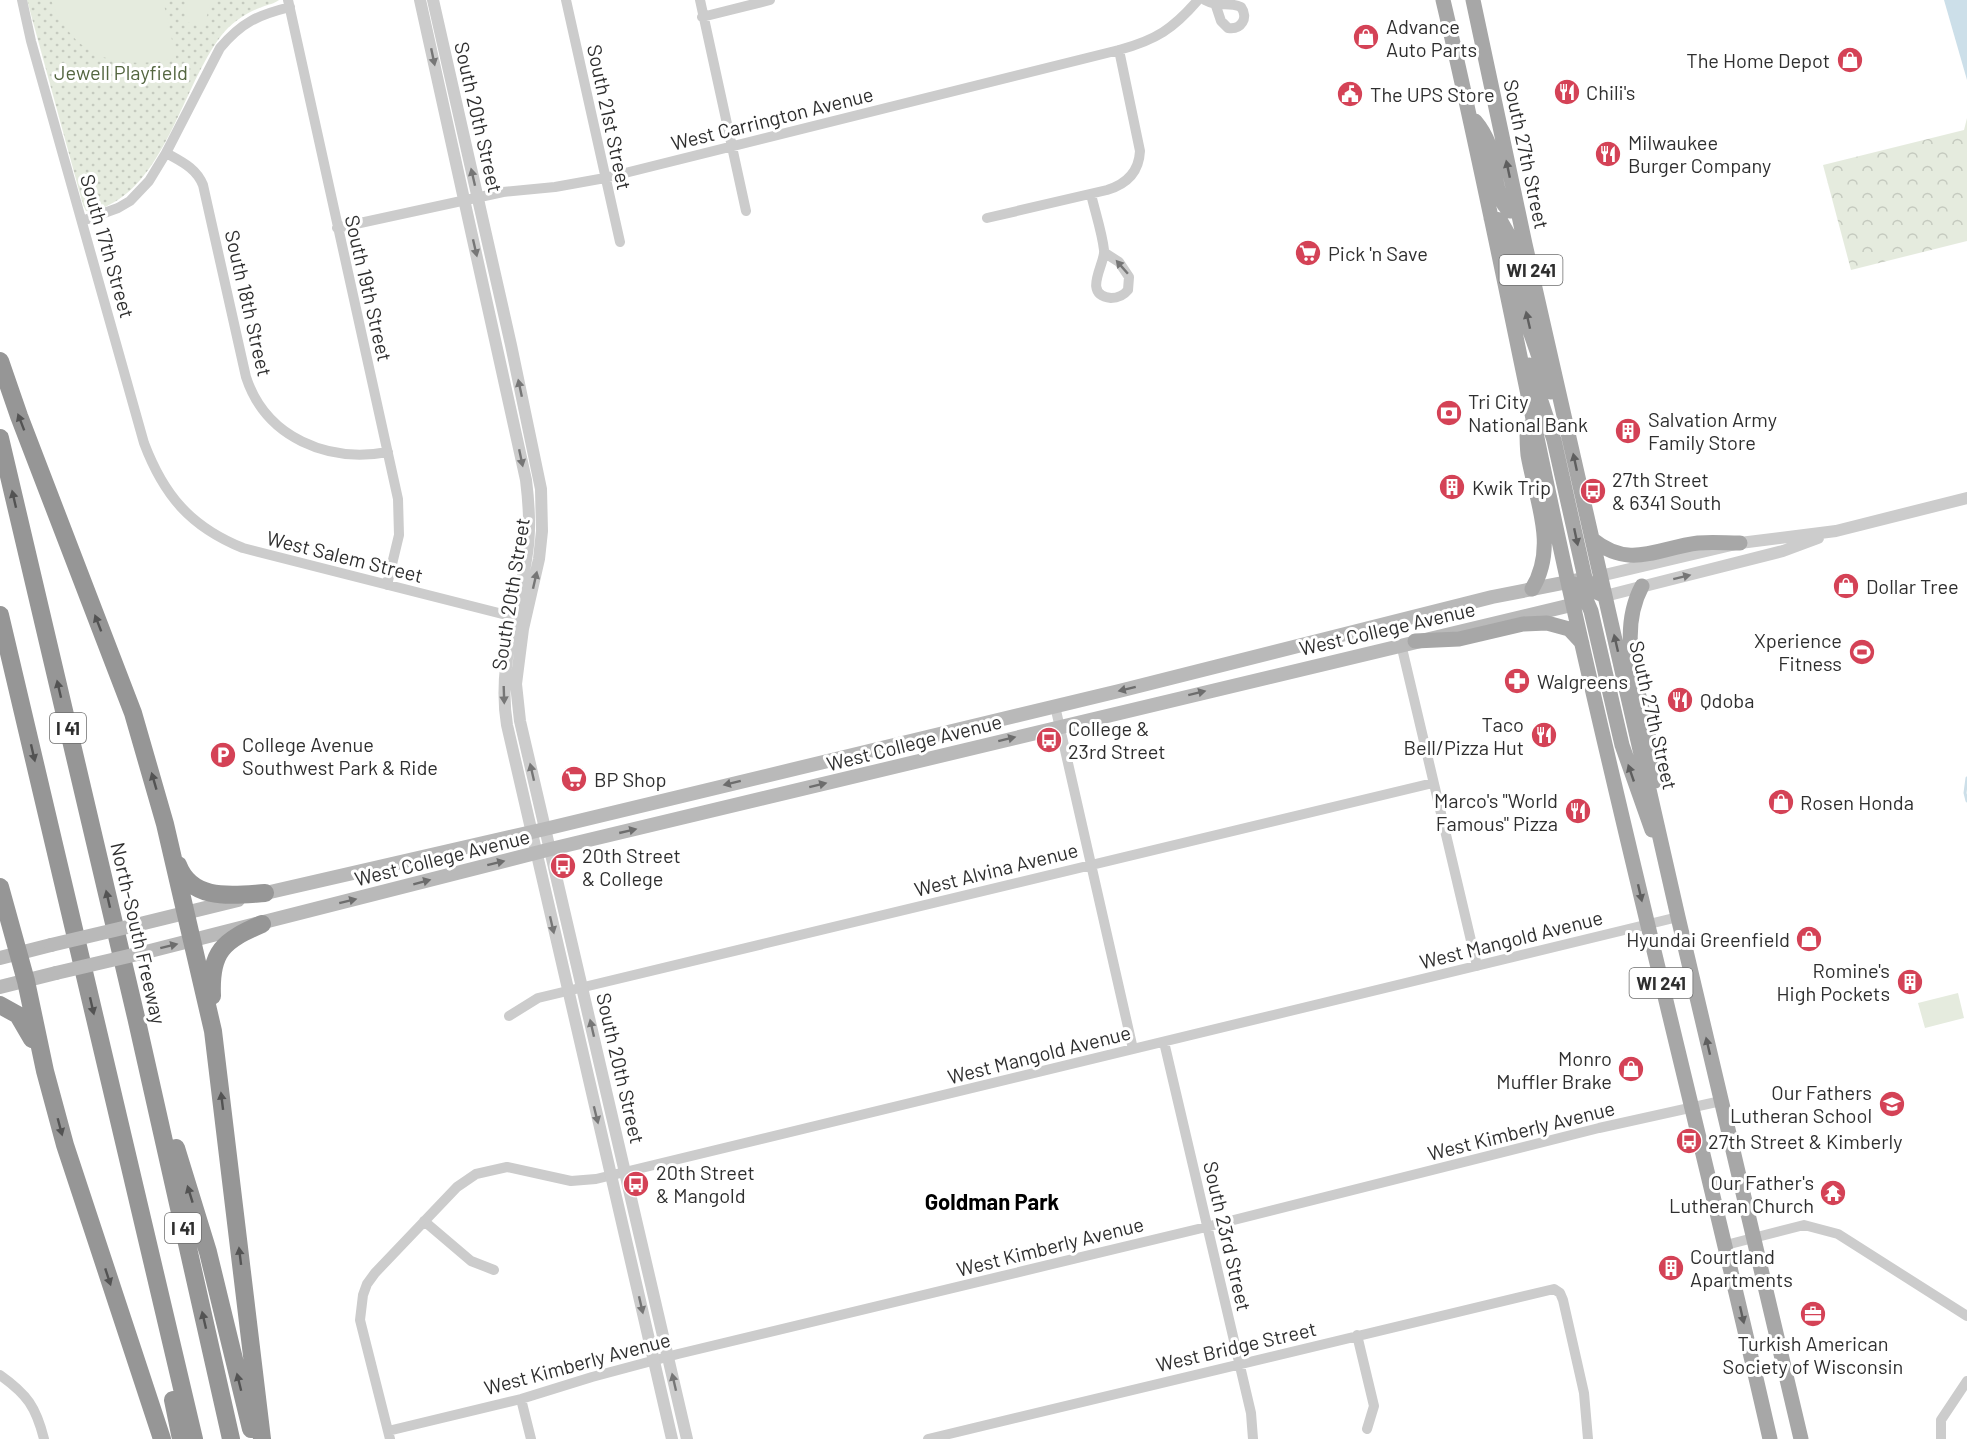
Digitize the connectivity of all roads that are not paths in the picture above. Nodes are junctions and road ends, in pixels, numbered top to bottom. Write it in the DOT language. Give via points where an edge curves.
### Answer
graph roads {
  1 [pos="22,0"];
  2 [pos="420,0"];
  3 [pos="433,0"];
  4 [pos="566,0"];
  5 [pos="700,0"];
  6 [pos="770,0"];
  7 [pos="1198,0"];
  8 [pos="1205,0"];
  9 [pos="1443,0"];
  10 [pos="1473,0"];
  11 [pos="289,4"];
  12 [pos="1216,6"];
  13 [pos="702,17"];
  14 [pos="1119,50"];
  15 [pos="1469,114"];
  16 [pos="731,146"];
  17 [pos="166,153"];
  18 [pos="605,178"];
  19 [pos="1091,194"];
  20 [pos="477,198"];
  21 [pos="464,201"];
  22 [pos="746,211"];
  23 [pos="1517,211"];
  24 [pos="987,218"];
  25 [pos="1491,218"];
  26 [pos="82,221"];
  27 [pos="337,228"];
  28 [pos="620,242"];
  29 [pos="1105,253"];
  30 [pos="1513,320"];
  31 [pos="0,361"];
  32 [pos="1527,394"];
  33 [pos="1564,413"];
  34 [pos="0,438"];
  35 [pos="388,452"];
  36 [pos="171,497"];
  37 [pos="1967,498"];
  38 [pos="1836,531"];
  39 [pos="1592,539"];
  40 [pos="1740,543"];
  41 [pos="1593,577"];
  42 [pos="1568,582"];
  43 [pos="387,585"];
  44 [pos="1642,586"];
  45 [pos="1532,589"];
  46 [pos="1605,596"];
  47 [pos="1580,602"];
  48 [pos="0,615"];
  49 [pos="519,618"];
  50 [pos="1408,643"];
  51 [pos="1582,643"];
  52 [pos="1055,706"];
  53 [pos="1059,726"];
  54 [pos="1433,783"];
  55 [pos="1657,817"];
  56 [pos="545,829"];
  57 [pos="531,832"];
  58 [pos="168,838"];
  59 [pos="1663,845"];
  60 [pos="551,849"];
  61 [pos="536,853"];
  62 [pos="1090,865"];
  63 [pos="0,887"];
  64 [pos="265,893"];
  65 [pos="185,912"];
  66 [pos="1678,917"];
  67 [pos="262,924"];
  68 [pos="1648,925"];
  69 [pos="192,940"];
  70 [pos="8,956"];
  71 [pos="1477,966"];
  72 [pos="26,981"];
  73 [pos="0,987"];
  74 [pos="582,987"];
  75 [pos="567,991"];
  76 [pos="0,1005"];
  77 [pos="509,1016"];
  78 [pos="136,1017"];
  79 [pos="213,1031"];
  80 [pos="1164,1042"];
  81 [pos="1133,1049"];
  82 [pos="45,1071"];
  83 [pos="1721,1101"];
  84 [pos="115,1104"];
  85 [pos="1691,1108"];
  86 [pos="625,1172"];
  87 [pos="611,1176"];
  88 [pos="424,1221"];
  89 [pos="1208,1226"];
  90 [pos="1754,1237"];
  91 [pos="1726,1245"];
  92 [pos="494,1270"];
  93 [pos="1967,1316"];
  94 [pos="1358,1335"];
  95 [pos="668,1356"];
  96 [pos="654,1362"];
  97 [pos="1240,1363"];
  98 [pos="0,1375"];
  99 [pos="1967,1381"];
  100 [pos="521,1399"];
  101 [pos="1366,1429"];
  102 [pos="389,1435"];
  103 [pos="956,1436"];
  104 [pos="44,1439"];
  105 [pos="162,1439"];
  106 [pos="180,1439"];
  107 [pos="194,1439"];
  108 [pos="231,1439"];
  109 [pos="254,1439"];
  110 [pos="262,1439"];
  111 [pos="531,1439"];
  112 [pos="672,1439"];
  113 [pos="687,1439"];
  114 [pos="928,1439"];
  115 [pos="1253,1439"];
  116 [pos="1588,1439"];
  117 [pos="1770,1439"];
  118 [pos="1801,1439"];
  119 [pos="1941,1439"];
  1 -- 26 [label="street, South 17th Street"];
  2 -- 21 [label="street, South 20th Street, one-way"];
  20 -- 3 [label="street, South 20th Street, one-way"];
  4 -- 18 [label="street, South 21st Street"];
  5 -- 13 [label="street"];
  6 -- 13 [label="street"];
  7 -- 14 [label="street, West Carrington Avenue" via="1154,39"];
  8 -- 12 [label="street"];
  9 -- 15 [label="main road, WI 241"];
  23 -- 10 [label="main road, South 27th Street / WI 241, one-way"];
  11 -- 17 [label="street" via="254,18 220,48"];
  11 -- 27 [label="street, South 19th Street"];
  13 -- 16 [label="street"];
  14 -- 16 [label="street, West Carrington Avenue"];
  14 -- 19 [label="street" via="1139,141 1139,160 1125,182"];
  15 -- 23 [label="main road" via="1481,128 1489,147 1502,202 1510,211"];
  15 -- 25 [label="main road, WI 241"];
  16 -- 18 [label="street, West Carrington Avenue"];
  16 -- 22 [label="street"];
  17 -- 26 [label="street" via="149,181 130,201"];
  17 -- 35 [label="street, South 18th Street" via="190,166 200,177 246,377 265,414 287,434 314,445 351,455"];
  18 -- 20 [label="street, West Carrington Avenue"];
  18 -- 28 [label="street, South 21st Street"];
  19 -- 24 [label="street"];
  19 -- 29 [label="street"];
  20 -- 21 [label="street, West Carrington Avenue"];
  49 -- 20 [label="street, South 20th Street, one-way" via="537,573 541,489"];
  21 -- 27 [label="street, West Carrington Avenue"];
  21 -- 49 [label="street, South 20th Street, one-way" via="529,502"];
  23 -- 33 [label="main road, South 27th Street / WI 241"];
  25 -- 30 [label="main road, WI 241"];
  33 -- 25 [label="main road, one-way" via="1550,390 1530,331 1508,234 1500,220"];
  26 -- 36 [label="street, South 17th Street" via="144,443"];
  27 -- 35 [label="street, South 19th Street"];
  30 -- 32 [label="main road, WI 241"];
  30 -- 41 [label="main road, one-way" via="1554,440"];
  58 -- 31 [label="highway, one-way" via="133,712"];
  32 -- 42 [label="main road, WI 241"];
  32 -- 45 [label="main road" via="1528,453 1545,545 1543,566"];
  39 -- 33 [label="main road, South 27th Street / WI 241, one-way"];
  78 -- 34 [label="highway, North-South Freeway / I 41, one-way"];
  35 -- 43 [label="street, South 19th Street" via="400,522"];
  36 -- 43 [label="street, West Salem Street" via="199,525 226,541"];
  37 -- 38 [label="street, West College Avenue"];
  38 -- 40 [label="street, West College Avenue"];
  44 -- 38 [label="street, West College Avenue, one-way" via="1783,551"];
  39 -- 40 [label="main road" via="1611,552 1624,555 1648,555 1697,543"];
  39 -- 41 [label="main road, South 27th Street / WI 241"];
  40 -- 41 [label="street, West College Avenue"];
  41 -- 42 [label="main road, West College Avenue"];
  41 -- 46 [label="main road" via="1592,590"];
  42 -- 45 [label="main road, West College Avenue"];
  42 -- 47 [label="main road, WI 241"];
  43 -- 49 [label="street, West Salem Street"];
  44 -- 46 [label="street, West College Avenue"];
  44 -- 55 [label="main road" via="1632,610 1629,635 1654,758"];
  45 -- 52 [label="main road, West College Avenue, one-way"];
  46 -- 47 [label="main road, West College Avenue"];
  55 -- 46 [label="main road, South 27th Street / WI 241, one-way"];
  47 -- 50 [label="main road, West College Avenue"];
  47 -- 51 [label="main road, WI 241"];
  59 -- 47 [label="main road, one-way" via="1649,826"];
  48 -- 84 [label="highway, I 41, one-way"];
  56 -- 49 [label="street, South 20th Street, one-way" via="518,708"];
  49 -- 57 [label="street, South 20th Street, one-way" via="504,682 504,709"];
  50 -- 51 [label="main road" via="1459,639 1523,624 1547,623 1569,629"];
  53 -- 50 [label="main road, West College Avenue, one-way"];
  50 -- 54 [label="street"];
  51 -- 68 [label="main road, WI 241, one-way"];
  52 -- 53 [label="street"];
  52 -- 56 [label="main road, West College Avenue, one-way"];
  60 -- 53 [label="main road, West College Avenue, one-way"];
  53 -- 62 [label="street"];
  54 -- 62 [label="street, West Alvina Avenue"];
  54 -- 71 [label="street"];
  55 -- 59 [label="main road, South 27th Street / WI 241"];
  56 -- 57 [label="main road, West College Avenue"];
  56 -- 60 [label="street, South 20th Street"];
  57 -- 61 [label="street, South 20th Street"];
  57 -- 64 [label="main road, West College Avenue"];
  58 -- 64 [label="highway" via="182,874 199,890 216,894"];
  58 -- 65 [label="highway"];
  59 -- 66 [label="main road, South 27th Street / WI 241"];
  60 -- 61 [label="main road, West College Avenue"];
  60 -- 74 [label="street, South 20th Street"];
  67 -- 61 [label="main road, West College Avenue, one-way"];
  61 -- 75 [label="street, South 20th Street, one-way"];
  62 -- 74 [label="street, West Alvina Avenue"];
  62 -- 81 [label="street"];
  63 -- 70 [label="highway"];
  64 -- 65 [label="main road, West College Avenue"];
  65 -- 69 [label="highway"];
  65 -- 70 [label="main road, West College Avenue, bridge"];
  66 -- 68 [label="street, West Mangold Avenue"];
  83 -- 66 [label="main road, South 27th Street / WI 241, one-way"];
  67 -- 69 [label="main road, West College Avenue"];
  67 -- 79 [label="highway" via="237,935 217,955 211,976"];
  68 -- 71 [label="street, West Mangold Avenue"];
  68 -- 85 [label="main road, WI 241"];
  72 -- 69 [label="main road, West College Avenue, one-way, bridge"];
  69 -- 79 [label="highway"];
  70 -- 72 [label="highway"];
  71 -- 80 [label="street, West Mangold Avenue"];
  72 -- 73 [label="main road, West College Avenue"];
  72 -- 82 [label="highway"];
  74 -- 75 [label="street, West Alvina Avenue"];
  86 -- 74 [label="street, South 20th Street, one-way"];
  75 -- 77 [label="street, West Alvina Avenue" via="538,998"];
  75 -- 87 [label="street, South 20th Street, one-way"];
  76 -- 82 [label="highway" via="23,1022"];
  108 -- 78 [label="highway, North-South Freeway / I 41, one-way"];
  109 -- 78 [label="highway, one-way" via="208,1252"];
  110 -- 79 [label="highway, one-way"];
  80 -- 81 [label="street, West Mangold Avenue"];
  80 -- 89 [label="street, South 23rd Street"];
  81 -- 86 [label="street, West Mangold Avenue"];
  82 -- 105 [label="highway, one-way" via="64,1145"];
  83 -- 85 [label="street, West Kimberly Avenue"];
  83 -- 90 [label="main road, South 27th Street / WI 241"];
  84 -- 106 [label="highway"];
  84 -- 107 [label="highway, I 41"];
  85 -- 89 [label="street, West Kimberly Avenue"];
  85 -- 91 [label="main road, WI 241"];
  86 -- 87 [label="street, West Mangold Avenue"];
  86 -- 95 [label="street, South 20th Street"];
  87 -- 88 [label="street, West Mangold Avenue" via="571,1181 517,1168 487,1170 456,1187"];
  87 -- 96 [label="street, South 20th Street, one-way"];
  88 -- 92 [label="street" via="471,1261"];
  88 -- 102 [label="street" via="367,1284 360,1308"];
  89 -- 95 [label="street, West Kimberly Avenue"];
  89 -- 97 [label="street, South 23rd Street"];
  90 -- 91 [label="street"];
  90 -- 93 [label="street" via="1804,1225 1838,1234"];
  90 -- 118 [label="main road, South 27th Street / WI 241"];
  91 -- 117 [label="main road, WI 241, one-way"];
  94 -- 97 [label="street, West Bridge Street"];
  94 -- 101 [label="street" via="1374,1406"];
  94 -- 116 [label="street, West Bridge Street" via="1554,1289 1563,1299 1584,1393"];
  95 -- 96 [label="street, West Kimberly Avenue"];
  113 -- 95 [label="street, South 20th Street, one-way"];
  96 -- 100 [label="street, West Kimberly Avenue"];
  96 -- 112 [label="street, South 20th Street"];
  97 -- 103 [label="street, West Bridge Street"];
  97 -- 115 [label="street, South 23rd Street"];
  98 -- 104 [label="street" via="29,1400"];
  99 -- 119 [label="street" via="1941,1420"];
  100 -- 102 [label="street, West Kimberly Avenue"];
  100 -- 111 [label="street"];
  103 -- 114 [label="street, West Bridge Street"];
}
